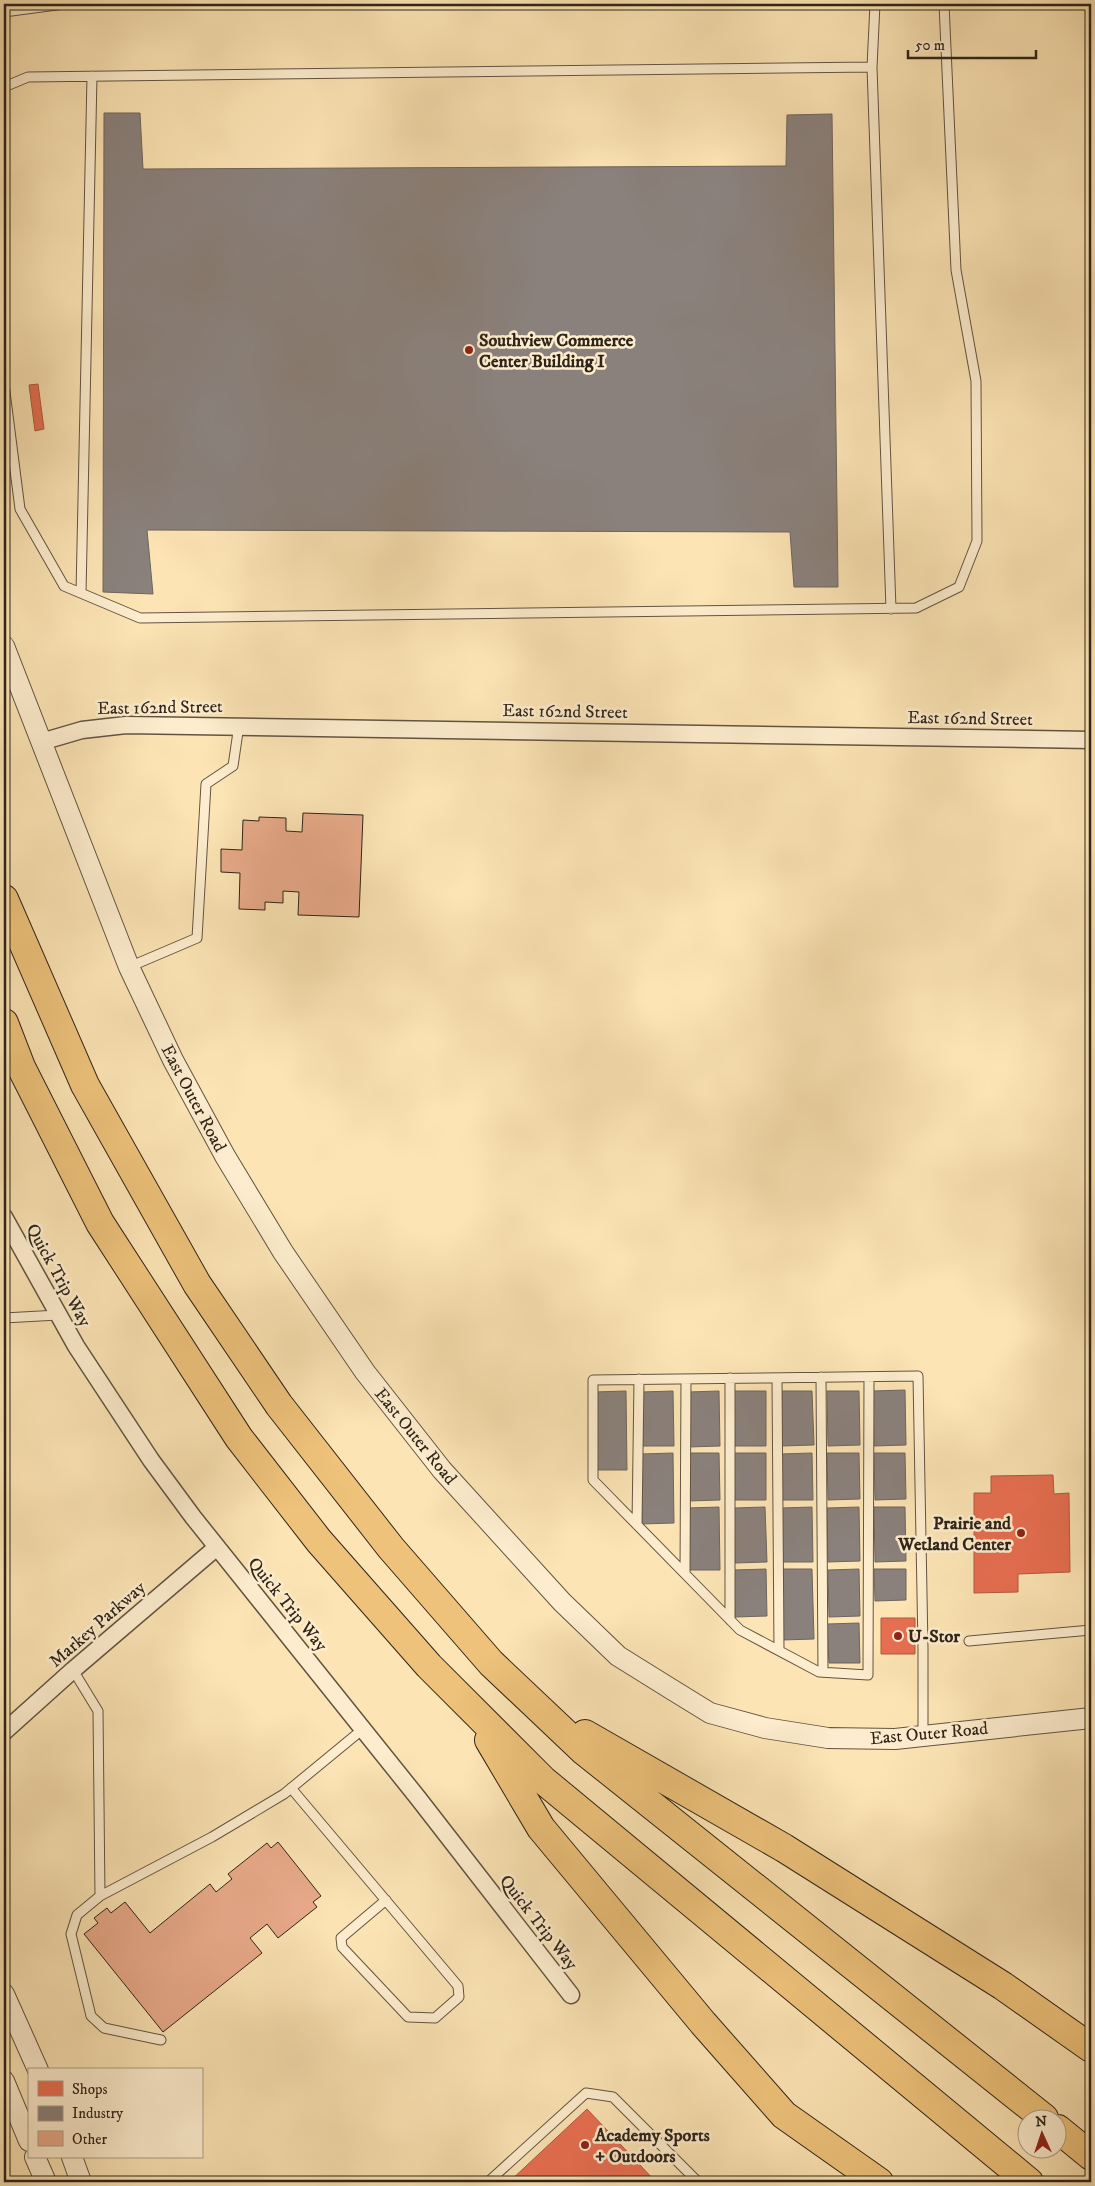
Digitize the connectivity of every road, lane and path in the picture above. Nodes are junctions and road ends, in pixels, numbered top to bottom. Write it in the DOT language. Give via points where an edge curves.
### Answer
graph roads {
  1 [pos="64,4"];
  2 [pos="876,4"];
  3 [pos="944,4"];
  4 [pos="4,12"];
  5 [pos="872,67"];
  6 [pos="92,76"];
  7 [pos="4,87"];
  8 [pos="4,384"];
  9 [pos="81,593"];
  10 [pos="891,609"];
  11 [pos="4,646"];
  12 [pos="239,725"];
  13 [pos="1091,740"];
  14 [pos="41,742"];
  15 [pos="4,899"];
  16 [pos="129,967"];
  17 [pos="4,1023"];
  18 [pos="4,1217"];
  19 [pos="58,1315"];
  20 [pos="4,1318"];
  21 [pos="821,1377"];
  22 [pos="869,1377"];
  23 [pos="730,1378"];
  24 [pos="777,1378"];
  25 [pos="639,1379"];
  26 [pos="686,1379"];
  27 [pos="637,1525"];
  28 [pos="217,1547"];
  29 [pos="685,1574"];
  30 [pos="730,1620"];
  31 [pos="1091,1630"];
  32 [pos="969,1641"];
  33 [pos="779,1650"];
  34 [pos="73,1670"];
  35 [pos="823,1672"];
  36 [pos="469,1706"];
  37 [pos="537,1707"];
  38 [pos="1091,1718"];
  39 [pos="363,1729"];
  40 [pos="4,1732"];
  41 [pos="923,1736"];
  42 [pos="292,1788"];
  43 [pos="100,1896"];
  44 [pos="386,1900"];
  45 [pos="4,1994"];
  46 [pos="571,1995"];
  47 [pos="161,2040"];
  48 [pos="1091,2048"];
  49 [pos="37,2068"];
  50 [pos="4,2080"];
  51 [pos="1031,2108"];
  52 [pos="1068,2137"];
  53 [pos="28,2139"];
  54 [pos="1091,2156"];
  55 [pos="35,2158"];
  56 [pos="72,2158"];
  57 [pos="46,2182"];
  58 [pos="81,2182"];
  59 [pos="488,2182"];
  60 [pos="698,2182"];
  61 [pos="879,2182"];
  62 [pos="1028,2182"];
  1 -- 4 [label="lane"];
  2 -- 5 [label="lane"];
  3 -- 10 [label="lane" via="956,270 976,381 976,541 959,587 916,608"];
  5 -- 6 [label="lane"];
  5 -- 10 [label="lane"];
  6 -- 7 [label="lane" via="28,77"];
  6 -- 9 [label="lane"];
  8 -- 9 [label="lane" via="20,509 64,586"];
  9 -- 10 [label="lane" via="140,618"];
  11 -- 14 [label="street, East Outer Road"];
  12 -- 13 [label="street, East 162nd Street"];
  12 -- 14 [label="street, East 162nd Street" via="104,726"];
  12 -- 16 [label="lane" via="233,766 206,784 197,938"];
  14 -- 16 [label="street, East Outer Road"];
  15 -- 37 [label="highway" via="85,1085 197,1284 279,1405 391,1548 491,1663"];
  16 -- 41 [label="street, East Outer Road" via="173,1060 225,1156 284,1252 365,1372 442,1470 562,1602 618,1656 710,1713 765,1728 828,1738"];
  17 -- 36 [label="highway" via="21,1067 100,1223 239,1438 319,1541 429,1666"];
  18 -- 19 [label="street, Quick Trip Way"];
  19 -- 20 [label="lane"];
  19 -- 28 [label="street, Quick Trip Way" via="151,1460"];
  21 -- 22 [label="lane"];
  21 -- 24 [label="lane"];
  21 -- 35 [label="lane"];
  22 -- 35 [label="lane" via="868,1675"];
  22 -- 41 [label="lane" via="918,1376"];
  23 -- 24 [label="lane"];
  23 -- 26 [label="lane"];
  23 -- 30 [label="lane"];
  24 -- 33 [label="lane"];
  25 -- 26 [label="lane"];
  25 -- 27 [label="lane"];
  25 -- 27 [label="lane" via="593,1380 593,1480"];
  26 -- 29 [label="lane"];
  27 -- 29 [label="lane"];
  28 -- 34 [label="street, Markey Parkway"];
  28 -- 39 [label="street, Quick Trip Way"];
  29 -- 30 [label="lane"];
  30 -- 33 [label="lane" via="740,1630"];
  31 -- 32 [label="lane"];
  33 -- 35 [label="lane"];
  34 -- 40 [label="street, Markey Parkway"];
  34 -- 43 [label="lane" via="98,1711"];
  36 -- 61 [label="highway" via="541,1828 703,2022 784,2115"];
  36 -- 62 [label="highway" via="543,1780"];
  37 -- 48 [label="highway" via="784,1848 1003,1986"];
  37 -- 51 [label="highway" via="584,1751"];
  38 -- 41 [label="street, East Outer Road"];
  39 -- 42 [label="lane"];
  39 -- 46 [label="street, Quick Trip Way"];
  42 -- 43 [label="lane" via="212,1837"];
  42 -- 44 [label="lane"];
  43 -- 47 [label="lane" via="77,1915 71,1934 92,2016 104,2028"];
  44 -- 44 [label="lane" via="458,1986 459,1998 435,2018 408,2017 342,1947 341,1938"];
  45 -- 49 [label="street"];
  50 -- 53 [label="street"];
  52 -- 54 [label="highway"];
  55 -- 57 [label="street"];
  56 -- 58 [label="street"];
  59 -- 60 [label="lane" via="586,2093 613,2097"];
}
